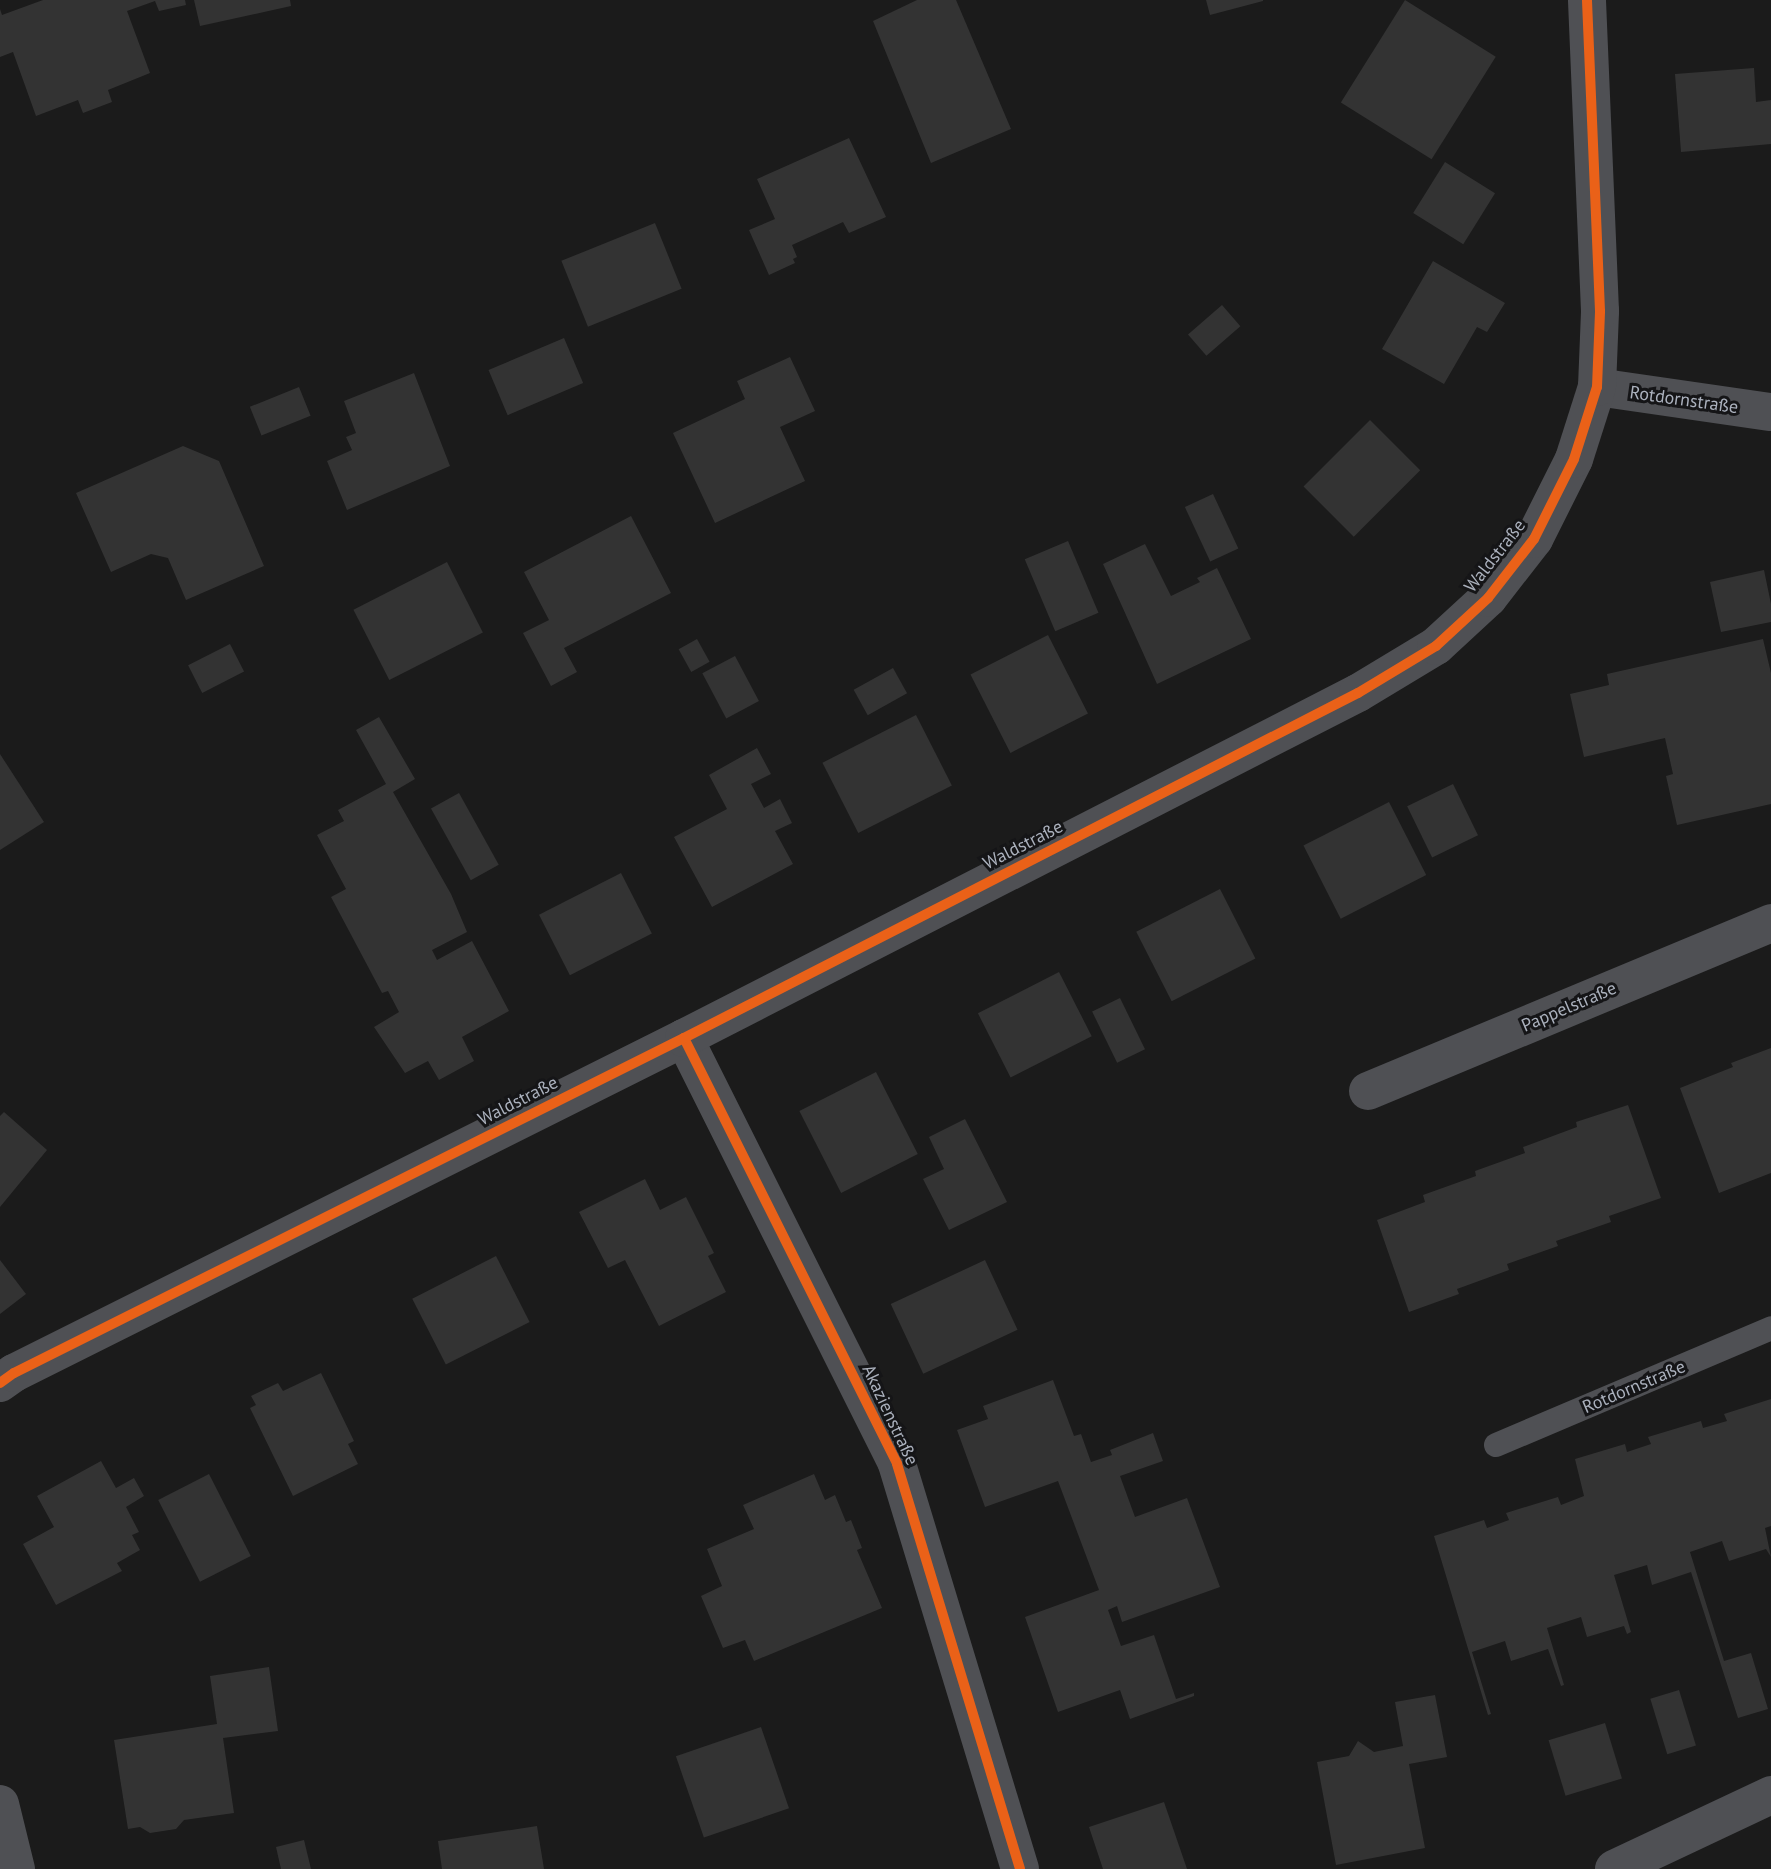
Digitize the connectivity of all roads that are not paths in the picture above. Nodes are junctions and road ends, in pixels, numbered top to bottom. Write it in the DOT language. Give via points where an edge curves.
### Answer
graph roads {
  1 [pos="1587,0"];
  2 [pos="1597,387"];
  3 [pos="1771,412"];
  4 [pos="1771,923"];
  5 [pos="684,1038"];
  6 [pos="1367,1091"];
  7 [pos="1771,1328"];
  8 [pos="0,1383"];
  9 [pos="1496,1445"];
  10 [pos="1771,1795"];
  11 [pos="0,1804"];
  12 [pos="16,1869"];
  13 [pos="1020,1869"];
  14 [pos="1614,1869"];
  1 -- 2 [label="street, Waldstraße" via="1600,311"];
  2 -- 3 [label="street, Rotdornstraße"];
  2 -- 5 [label="street, Waldstraße" via="1574,459 1534,539 1488,598 1436,646 1358,693"];
  4 -- 6 [label="street, Pappelstraße"];
  5 -- 8 [label="street, Waldstraße"];
  5 -- 13 [label="street, Akazienstraße" via="897,1464"];
  7 -- 9 [label="lane, Rotdornstraße"];
  10 -- 14 [label="street"];
  11 -- 12 [label="street"];
}
